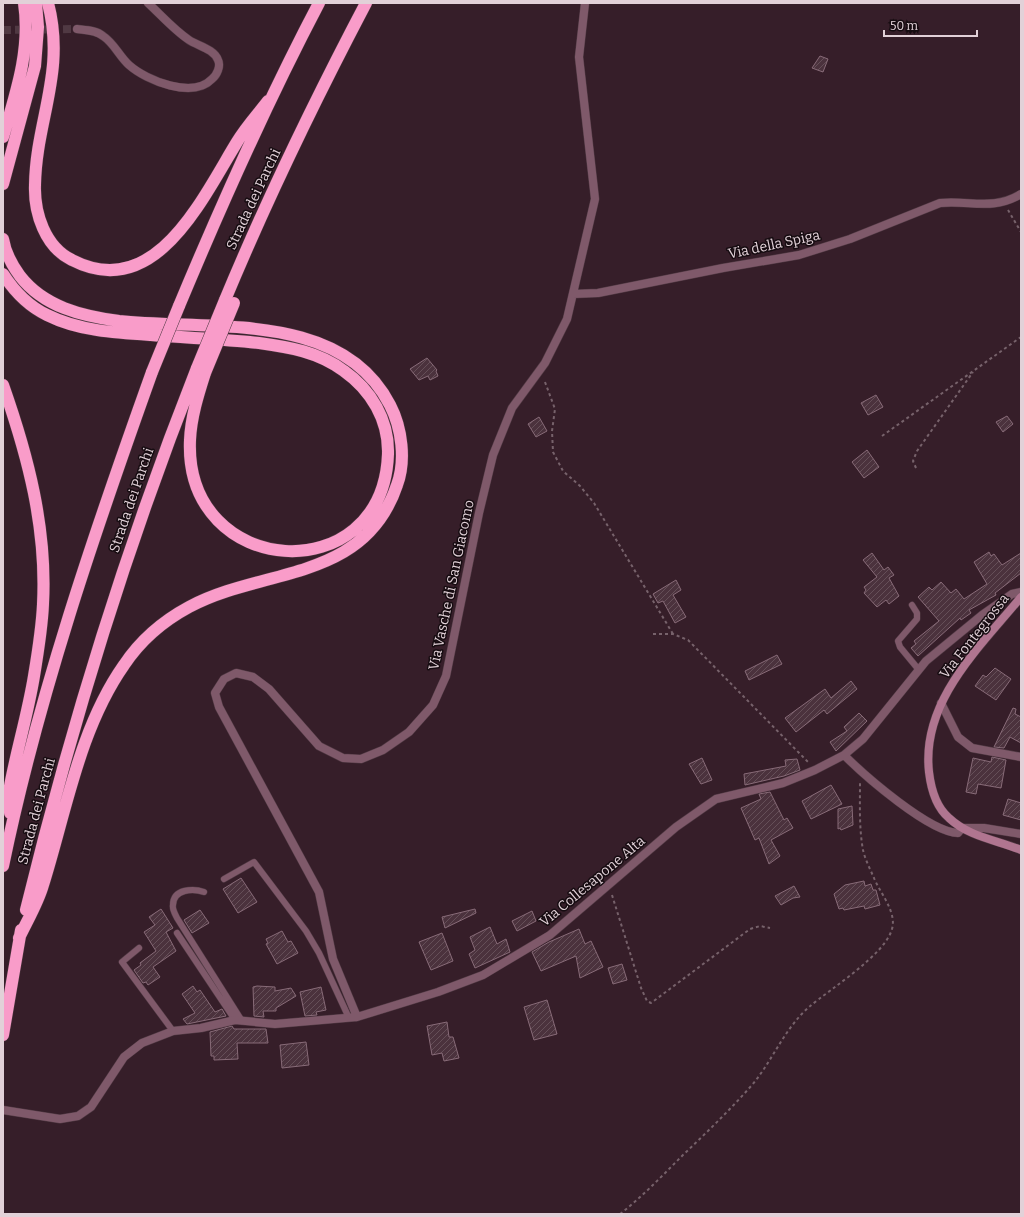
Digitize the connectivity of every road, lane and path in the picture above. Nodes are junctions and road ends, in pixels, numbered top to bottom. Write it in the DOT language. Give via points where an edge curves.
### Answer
graph roads {
  1 [pos="24,3"];
  2 [pos="36,3"];
  3 [pos="48,3"];
  4 [pos="148,3"];
  5 [pos="319,3"];
  6 [pos="366,3"];
  7 [pos="585,3"];
  8 [pos="77,29"];
  9 [pos="268,101"];
  10 [pos="3,137"];
  11 [pos="3,184"];
  12 [pos="1021,194"];
  13 [pos="1003,203"];
  14 [pos="1021,232"];
  15 [pos="3,239"];
  16 [pos="3,274"];
  17 [pos="573,294"];
  18 [pos="1021,337"];
  19 [pos="545,363"];
  20 [pos="201,370"];
  21 [pos="974,371"];
  22 [pos="3,385"];
  23 [pos="882,436"];
  24 [pos="916,468"];
  25 [pos="1021,592"];
  26 [pos="1021,597"];
  27 [pos="912,606"];
  28 [pos="653,634"];
  29 [pos="673,634"];
  30 [pos="919,670"];
  31 [pos="941,703"];
  32 [pos="844,755"];
  33 [pos="1021,757"];
  34 [pos="815,770"];
  35 [pos="860,771"];
  36 [pos="962,828"];
  37 [pos="10,831"];
  38 [pos="1021,834"];
  39 [pos="1021,850"];
  40 [pos="3,866"];
  41 [pos="224,879"];
  42 [pos="608,884"];
  43 [pos="204,892"];
  44 [pos="770,928"];
  45 [pos="177,933"];
  46 [pos="19,938"];
  47 [pos="139,948"];
  48 [pos="357,1017"];
  49 [pos="349,1018"];
  50 [pos="239,1020"];
  51 [pos="173,1031"];
  52 [pos="3,1035"];
  53 [pos="3,1110"];
  54 [pos="620,1214"];
  1 -- 10 [label="highway" via="24,59"];
  2 -- 11 [label="highway" via="38,27 35,66"];
  3 -- 9 [label="highway" via="54,31 54,54 51,91 36,162 36,208 43,228 54,246 69,259 86,267 103,271 119,270 138,264 173,240"];
  4 -- 8 [label="street" via="189,40 215,54 219,61 213,79 202,87 166,85 130,66 102,35"];
  5 -- 9 [label="highway, Strada dei Parchi"];
  6 -- 20 [label="highway, Strada dei Parchi, bridge" via="250,240 229,302"];
  7 -- 17 [label="street, Via Vasche di San Giacomo" via="579,57 595,199"];
  9 -- 37 [label="highway, Strada dei Parchi, bridge" via="152,372 56,656"];
  12 -- 13 [label="street, Via della Spiga"];
  13 -- 14 [label="path"];
  13 -- 17 [label="street, Via della Spiga" via="940,203 850,239 799,255 598,293"];
  15 -- 46 [label="highway" via="15,269 27,285 45,300 68,310 97,318 132,322 271,331 322,344 345,355 366,371 391,406 398,425 401,445 399,480 393,498 370,531 355,544 311,568 242,587 190,606 167,620 142,642 124,665 108,691 80,759 64,806 43,887"];
  16 -- 20 [label="highway" via="33,307 78,326 97,330 280,346 317,356 342,369 367,391 378,409 386,429 388,448 388,470 381,491 369,512 355,528 338,541 301,552 278,551 256,546 222,525 200,494 191,460 192,420"];
  17 -- 19 [label="street, Via Vasche di San Giacomo" via="567,319"];
  18 -- 21 [label="path"];
  19 -- 29 [label="path" via="544,380 555,410 551,440 558,462 563,471 594,503"];
  19 -- 48 [label="street, Via Vasche di San Giacomo" via="512,408 493,455 446,676 433,705 409,732 383,750 361,759 343,758 319,746 269,689 253,676 236,673 224,679 215,693 219,707 319,892 333,959"];
  20 -- 46 [label="highway, Strada dei Parchi" via="137,525 94,659 70,739"];
  21 -- 23 [label="path"];
  21 -- 24 [label="path" via="917,451 913,461"];
  22 -- 37 [label="highway" via="28,461 35,493 40,526 44,604 26,722 10,787"];
  25 -- 30 [label="street, Via Collesapone Alta" via="1012,594 982,615"];
  26 -- 31 [label="street, Via Fontegrossa" via="966,664"];
  27 -- 30 [label="lane" via="917,613 917,620 898,641"];
  28 -- 29 [label="path"];
  29 -- 34 [label="path" via="681,636 698,649"];
  30 -- 32 [label="street, Via Collesapone Alta" via="872,729"];
  31 -- 33 [label="street" via="958,737 972,748"];
  31 -- 36 [label="street, Via Fontegrossa" via="933,721 928,743 930,782 943,811"];
  32 -- 34 [label="street, Via Collesapone Alta"];
  32 -- 35 [label="street"];
  34 -- 42 [label="street, Via Collesapone Alta" via="783,783 716,799 676,827"];
  35 -- 36 [label="street" via="924,818 954,833 958,833"];
  35 -- 54 [label="path" via="860,829 864,851 893,920 888,937 856,971 809,1007 792,1024 752,1084 699,1140"];
  36 -- 38 [label="street" via="984,828"];
  36 -- 39 [label="street, Via Fontegrossa"];
  37 -- 40 [label="highway, Strada dei Parchi"];
  41 -- 49 [label="lane" via="254,862 306,931"];
  42 -- 44 [label="path" via="641,988 647,1001 651,1003 750,929 760,926"];
  42 -- 48 [label="street, Via Collesapone Alta" via="550,935 483,975"];
  43 -- 50 [label="lane" via="195,889 184,890 172,905 176,918"];
  45 -- 50 [label="lane"];
  46 -- 52 [label="highway, Strada dei Parchi"];
  47 -- 51 [label="lane" via="122,962"];
  48 -- 49 [label="street, Via Collesapone Alta"];
  49 -- 50 [label="street, Via Collesapone Alta" via="275,1024"];
  50 -- 51 [label="street, Via Collesapone Alta"];
  51 -- 53 [label="street, Via Collesapone Alta" via="142,1043 124,1057 91,1107 78,1116 60,1119"];
}
